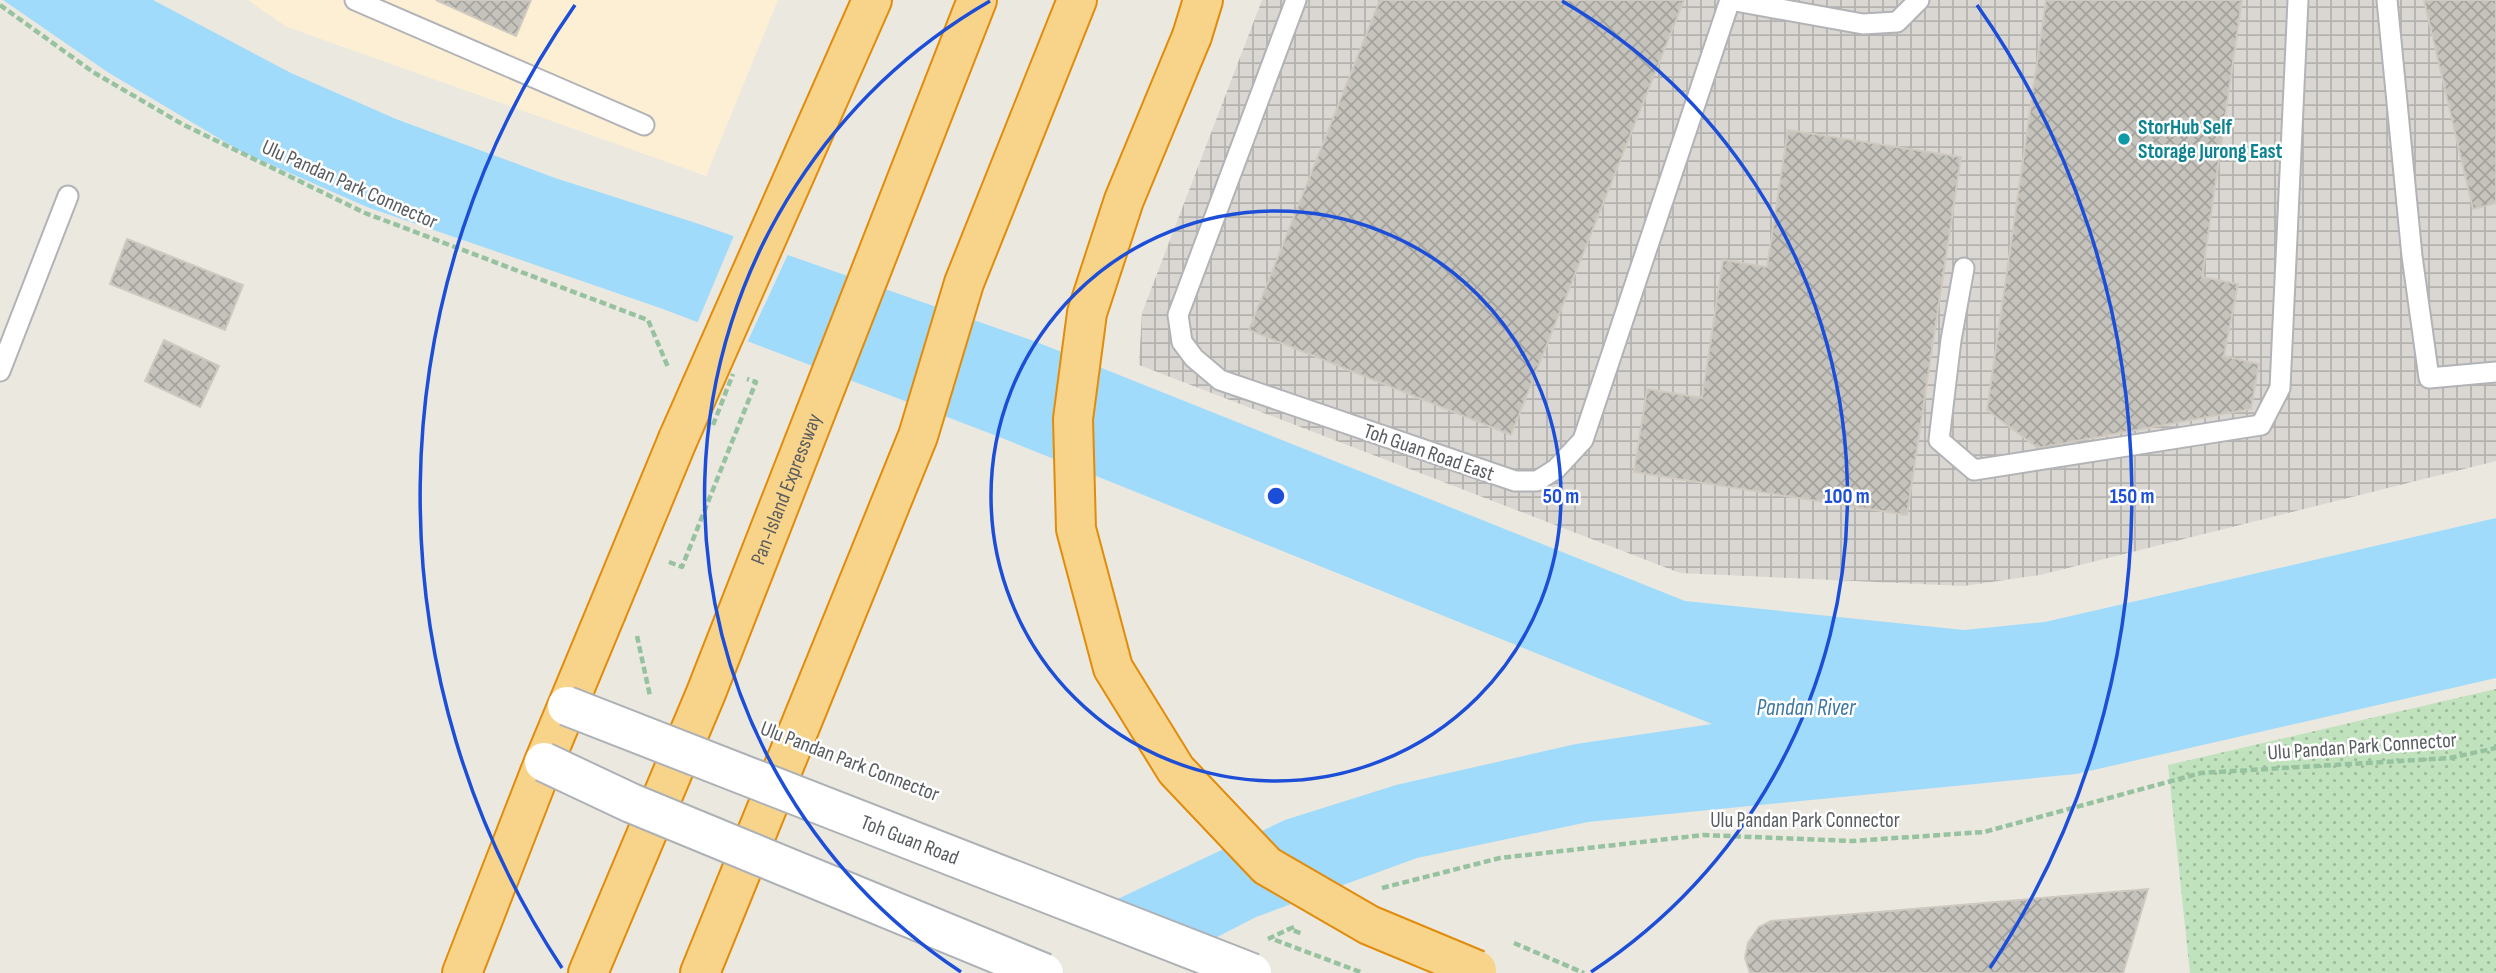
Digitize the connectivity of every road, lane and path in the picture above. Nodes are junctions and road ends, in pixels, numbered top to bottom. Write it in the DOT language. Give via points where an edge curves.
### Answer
graph roads {
  1 [pos="355,0"];
  2 [pos="872,0"];
  3 [pos="977,0"];
  4 [pos="1077,0"];
  5 [pos="1203,0"];
  6 [pos="1296,0"];
  7 [pos="1730,0"];
  8 [pos="1919,0"];
  9 [pos="2298,0"];
  10 [pos="2387,0"];
  11 [pos="0,5"];
  12 [pos="644,125"];
  13 [pos="68,196"];
  14 [pos="1964,268"];
  15 [pos="669,369"];
  16 [pos="0,371"];
  17 [pos="2496,372"];
  18 [pos="733,374"];
  19 [pos="709,436"];
  20 [pos="635,623"];
  21 [pos="651,702"];
  22 [pos="567,706"];
  23 [pos="2496,748"];
  24 [pos="544,762"];
  25 [pos="1378,890"];
  26 [pos="1302,924"];
  27 [pos="1259,934"];
  28 [pos="1313,938"];
  29 [pos="1514,943"];
  30 [pos="1482,971"];
  31 [pos="462,973"];
  32 [pos="588,973"];
  33 [pos="700,973"];
  34 [pos="1044,973"];
  35 [pos="1252,973"];
  36 [pos="1363,973"];
  37 [pos="1584,973"];
  1 -- 12 [label="lane"];
  2 -- 22 [label="highway, bridge" via="678,439"];
  3 -- 32 [label="highway, Pan-Island Expressway" via="706,693"];
  4 -- 33 [label="highway" via="964,283 918,436"];
  5 -- 30 [label="highway, bridge" via="1124,200 1087,313 1073,419 1076,529 1113,668 1175,770 1267,866 1369,925"];
  6 -- 7 [label="lane, Toh Guan Road East" via="1178,315 1182,342 1220,380 1515,481 1538,481 1583,440"];
  7 -- 8 [label="lane" via="1863,24 1897,22"];
  9 -- 14 [label="lane" via="2280,388 2261,425 1974,470 1939,440"];
  10 -- 17 [label="lane" via="2428,378"];
  11 -- 15 [label="path, Ulu Pandan Park Connector" via="93,72 182,124 365,213 648,320"];
  13 -- 16 [label="lane"];
  18 -- 19 [label="path, bridge"];
  20 -- 21 [label="path, bridge"];
  22 -- 24 [label="highway"];
  22 -- 35 [label="main road, Toh Guan Road, bridge"];
  23 -- 25 [label="path, Ulu Pandan Park Connector" via="2450,758 2201,773 1984,832 1852,841 1703,835 1500,858"];
  24 -- 31 [label="highway"];
  24 -- 34 [label="main road, bridge" via="631,803"];
  26 -- 28 [label="path" via="1289,929"];
  27 -- 36 [label="path, bridge"];
  29 -- 37 [label="path"];
}
